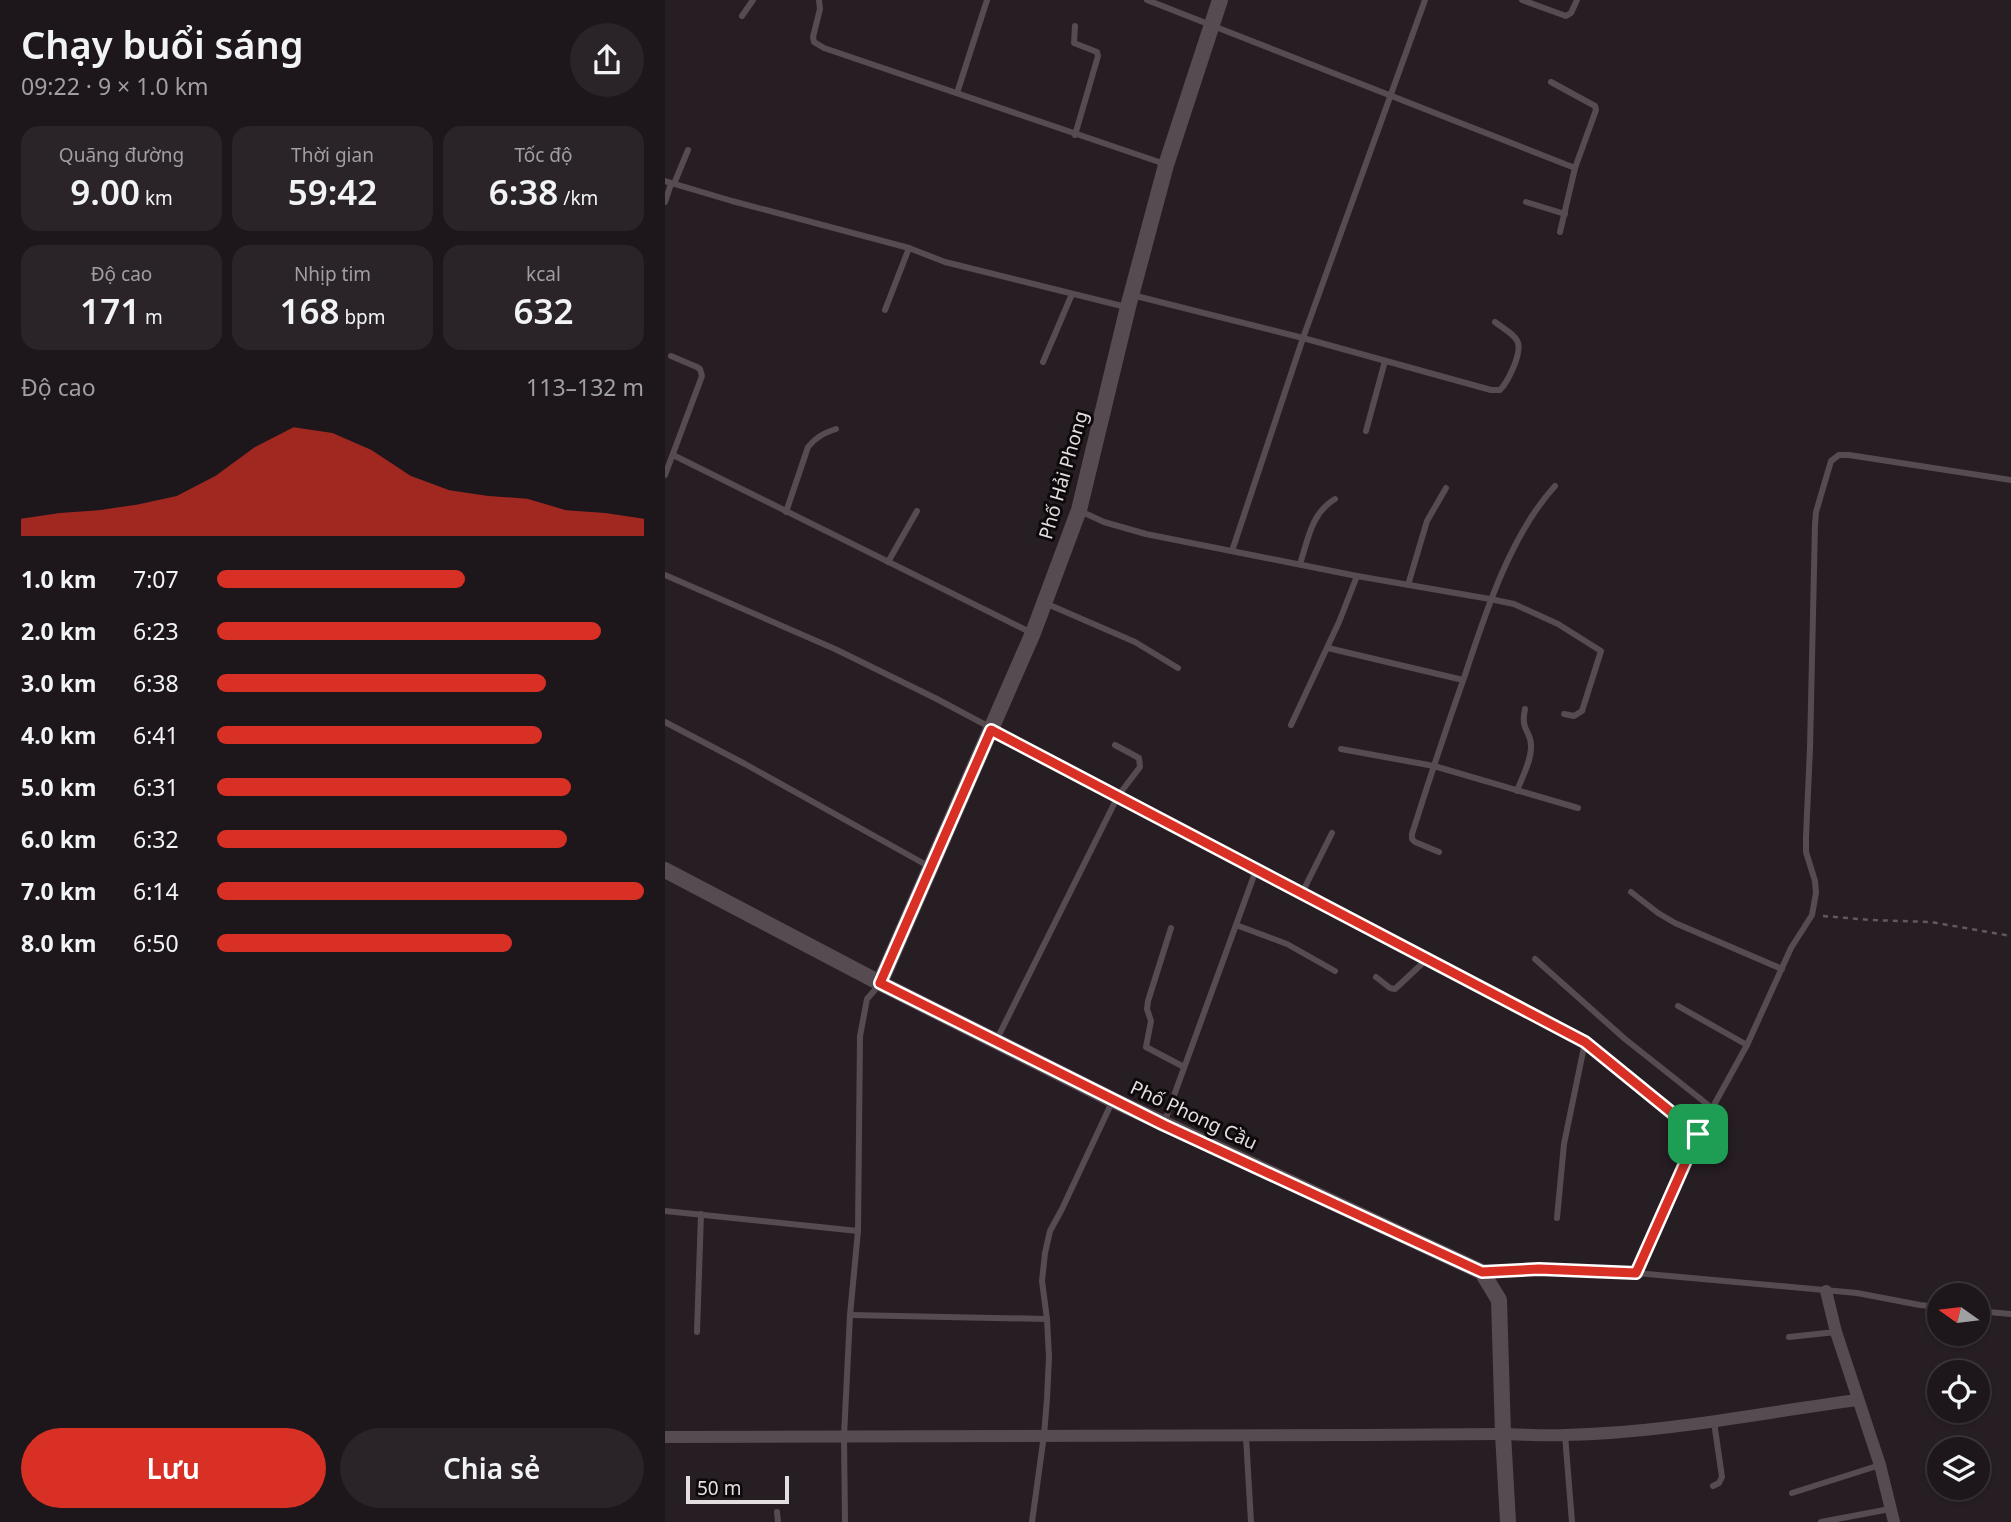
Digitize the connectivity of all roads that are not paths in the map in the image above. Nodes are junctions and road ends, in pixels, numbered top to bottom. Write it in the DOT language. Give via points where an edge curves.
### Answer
graph roads {
  1 [pos="753,0"];
  2 [pos="820,0"];
  3 [pos="987,0"];
  4 [pos="1147,0"];
  5 [pos="1220,0"];
  6 [pos="1425,0"];
  7 [pos="1523,0"];
  8 [pos="1577,0"];
  9 [pos="743,16"];
  10 [pos="1075,26"];
  11 [pos="1212,26"];
  12 [pos="1551,82"];
  13 [pos="957,93"];
  14 [pos="1390,95"];
  15 [pos="1075,135"];
  16 [pos="688,150"];
  17 [pos="1166,165"];
  18 [pos="1575,168"];
  19 [pos="670,183"];
  20 [pos="665,202"];
  21 [pos="1526,202"];
  22 [pos="1565,214"];
  23 [pos="1560,232"];
  24 [pos="909,248"];
  25 [pos="1072,294"];
  26 [pos="1130,301"];
  27 [pos="885,310"];
  28 [pos="1495,322"];
  29 [pos="1303,338"];
  30 [pos="671,356"];
  31 [pos="1385,361"];
  32 [pos="1043,362"];
  33 [pos="836,429"];
  34 [pos="1366,432"];
  35 [pos="673,455"];
  36 [pos="665,475"];
  37 [pos="2011,480"];
  38 [pos="1555,486"];
  39 [pos="1446,488"];
  40 [pos="1335,499"];
  41 [pos="917,511"];
  42 [pos="786,512"];
  43 [pos="1077,514"];
  44 [pos="1232,551"];
  45 [pos="888,562"];
  46 [pos="1300,565"];
  47 [pos="665,575"];
  48 [pos="1357,576"];
  49 [pos="1408,585"];
  50 [pos="1490,598"];
  51 [pos="1044,602"];
  52 [pos="1033,633"];
  53 [pos="1328,648"];
  54 [pos="1178,668"];
  55 [pos="1463,680"];
  56 [pos="1525,709"];
  57 [pos="1564,714"];
  58 [pos="665,722"];
  59 [pos="1291,725"];
  60 [pos="991,730"];
  61 [pos="1115,745"];
  62 [pos="1341,749"];
  63 [pos="1434,765"];
  64 [pos="1517,791"];
  65 [pos="1118,796"];
  66 [pos="1578,808"];
  67 [pos="1332,833"];
  68 [pos="1439,852"];
  69 [pos="930,867"];
  70 [pos="665,870"];
  71 [pos="1256,870"];
  72 [pos="1631,892"];
  73 [pos="1302,893"];
  74 [pos="1236,925"];
  75 [pos="1171,928"];
  76 [pos="1535,959"];
  77 [pos="1426,960"];
  78 [pos="1782,969"];
  79 [pos="1335,971"];
  80 [pos="1376,977"];
  81 [pos="880,983"];
  82 [pos="1678,1006"];
  83 [pos="996,1041"];
  84 [pos="1585,1042"];
  85 [pos="1748,1045"];
  86 [pos="1184,1067"];
  87 [pos="1113,1100"];
  88 [pos="1711,1112"];
  89 [pos="1164,1125"];
  90 [pos="1700,1131"];
  91 [pos="665,1211"];
  92 [pos="701,1214"];
  93 [pos="1557,1217"];
  94 [pos="858,1231"];
  95 [pos="1482,1272"];
  96 [pos="1636,1273"];
  97 [pos="1826,1291"];
  98 [pos="1927,1306"];
  99 [pos="1990,1312"];
  100 [pos="2011,1314"];
  101 [pos="850,1315"];
  102 [pos="1047,1319"];
  103 [pos="697,1332"];
  104 [pos="1836,1332"];
  105 [pos="1789,1337"];
  106 [pos="1857,1400"];
  107 [pos="1714,1422"];
  108 [pos="1503,1434"];
  109 [pos="1044,1435"];
  110 [pos="1565,1435"];
  111 [pos="844,1436"];
  112 [pos="665,1437"];
  113 [pos="1246,1437"];
  114 [pos="1880,1465"];
  115 [pos="1713,1486"];
  116 [pos="1792,1493"];
  117 [pos="777,1512"];
  118 [pos="1892,1516"];
  119 [pos="778,1522"];
  120 [pos="845,1522"];
  121 [pos="1032,1522"];
  122 [pos="1251,1522"];
  123 [pos="1508,1522"];
  124 [pos="1572,1522"];
  125 [pos="1821,1522"];
  1 -- 9 [label="lane"];
  2 -- 13 [label="lane" via="813,32 818,45"];
  3 -- 13 [label="lane"];
  4 -- 11 [label="lane"];
  5 -- 11 [label="street, Phố Hải Phong"];
  6 -- 14 [label="lane"];
  7 -- 8 [label="lane" via="1566,16"];
  10 -- 15 [label="lane" via="1074,43 1098,56"];
  11 -- 14 [label="lane"];
  11 -- 17 [label="street, Phố Hải Phong"];
  12 -- 18 [label="lane" via="1595,106"];
  13 -- 15 [label="lane"];
  14 -- 18 [label="lane"];
  14 -- 29 [label="lane"];
  15 -- 17 [label="lane"];
  16 -- 19 [label="lane"];
  17 -- 26 [label="street, Phố Hải Phong"];
  18 -- 22 [label="lane"];
  19 -- 20 [label="lane"];
  19 -- 24 [label="lane"];
  21 -- 22 [label="lane"];
  22 -- 23 [label="lane"];
  24 -- 25 [label="lane" via="945,262"];
  24 -- 27 [label="lane"];
  25 -- 26 [label="lane"];
  25 -- 32 [label="lane"];
  26 -- 29 [label="lane"];
  26 -- 43 [label="street, Phố Hải Phong"];
  28 -- 31 [label="lane" via="1515,337 1520,351 1500,390"];
  29 -- 31 [label="lane"];
  29 -- 44 [label="lane"];
  30 -- 35 [label="lane" via="697,367 702,376"];
  31 -- 34 [label="lane"];
  33 -- 42 [label="lane" via="808,447"];
  35 -- 36 [label="lane"];
  35 -- 42 [label="lane"];
  37 -- 78 [label="lane" via="1849,455 1831,461 1815,525 1805,837 1816,894 1812,915"];
  38 -- 50 [label="lane" via="1524,530"];
  39 -- 49 [label="lane" via="1427,521"];
  40 -- 46 [label="lane" via="1317,513"];
  41 -- 45 [label="lane"];
  42 -- 45 [label="lane"];
  43 -- 44 [label="lane"];
  43 -- 51 [label="street, Phố Hải Phong"];
  44 -- 46 [label="lane"];
  45 -- 52 [label="lane"];
  46 -- 48 [label="lane"];
  47 -- 60 [label="lane" via="835,649"];
  48 -- 49 [label="lane"];
  48 -- 53 [label="lane"];
  49 -- 50 [label="lane"];
  50 -- 55 [label="lane"];
  50 -- 57 [label="lane" via="1533,612 1601,651 1582,712"];
  51 -- 52 [label="street, Phố Hải Phong"];
  51 -- 54 [label="lane" via="1135,642"];
  52 -- 60 [label="street, Phố Hải Phong"];
  53 -- 55 [label="lane"];
  53 -- 59 [label="lane"];
  55 -- 63 [label="lane"];
  56 -- 64 [label="lane" via="1523,721 1532,745"];
  58 -- 69 [label="lane"];
  60 -- 65 [label="lane"];
  60 -- 69 [label="street, Phố Hải Phong"];
  61 -- 65 [label="lane" via="1139,758 1140,767"];
  62 -- 63 [label="lane"];
  63 -- 64 [label="lane"];
  63 -- 68 [label="lane" via="1412,839"];
  64 -- 66 [label="lane"];
  65 -- 71 [label="lane"];
  65 -- 83 [label="lane"];
  67 -- 73 [label="lane"];
  69 -- 81 [label="street, Phố Hải Phong"];
  70 -- 81 [label="street, Phố Phong Cầu"];
  71 -- 73 [label="lane"];
  71 -- 74 [label="lane"];
  72 -- 78 [label="lane" via="1675,923"];
  73 -- 77 [label="lane"];
  74 -- 79 [label="lane" via="1287,944"];
  74 -- 86 [label="lane"];
  75 -- 86 [label="lane" via="1147,1001 1151,1021 1146,1047"];
  76 -- 88 [label="lane"];
  77 -- 80 [label="lane" via="1395,989"];
  77 -- 84 [label="lane"];
  78 -- 85 [label="lane"];
  81 -- 83 [label="street, Phố Phong Cầu"];
  81 -- 94 [label="lane" via="867,999 860,1036"];
  82 -- 85 [label="lane"];
  83 -- 87 [label="street, Phố Phong Cầu"];
  84 -- 90 [label="lane"];
  84 -- 93 [label="lane" via="1564,1144"];
  85 -- 88 [label="lane"];
  86 -- 89 [label="lane"];
  87 -- 89 [label="street, Phố Phong Cầu"];
  87 -- 102 [label="lane" via="1050,1231 1042,1282"];
  88 -- 90 [label="lane"];
  89 -- 95 [label="street, Phố Phong Cầu"];
  90 -- 96 [label="lane"];
  91 -- 92 [label="lane"];
  92 -- 94 [label="lane"];
  92 -- 103 [label="lane"];
  94 -- 101 [label="lane"];
  95 -- 96 [label="lane"];
  95 -- 108 [label="street" via="1499,1300"];
  96 -- 97 [label="lane"];
  97 -- 98 [label="lane"];
  97 -- 104 [label="street"];
  99 -- 100 [label="lane"];
  101 -- 102 [label="lane"];
  101 -- 111 [label="lane"];
  102 -- 109 [label="lane"];
  104 -- 105 [label="lane"];
  104 -- 106 [label="street"];
  106 -- 107 [label="street"];
  106 -- 114 [label="street"];
  107 -- 110 [label="street"];
  107 -- 115 [label="lane" via="1722,1477"];
  108 -- 110 [label="street"];
  108 -- 113 [label="street"];
  108 -- 123 [label="street"];
  109 -- 111 [label="street"];
  109 -- 113 [label="street"];
  109 -- 121 [label="lane"];
  110 -- 124 [label="lane"];
  111 -- 112 [label="street"];
  111 -- 120 [label="lane"];
  113 -- 122 [label="lane"];
  114 -- 116 [label="lane"];
  114 -- 118 [label="street"];
  117 -- 119 [label="lane"];
  118 -- 125 [label="lane"];
}
